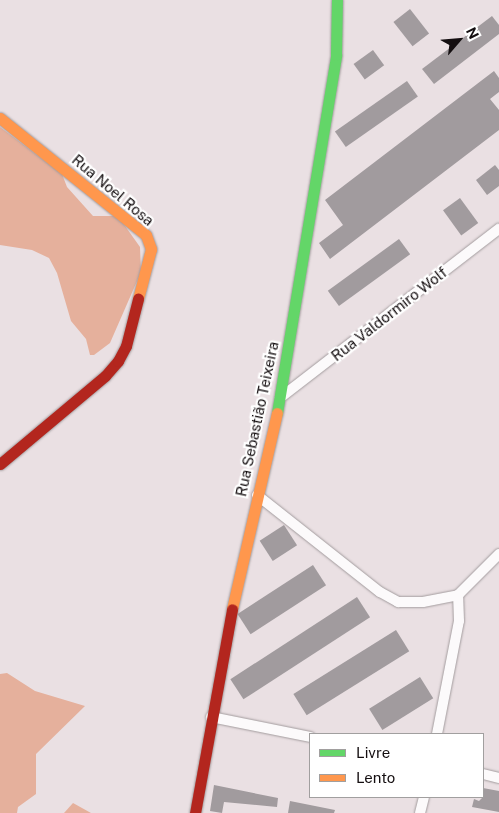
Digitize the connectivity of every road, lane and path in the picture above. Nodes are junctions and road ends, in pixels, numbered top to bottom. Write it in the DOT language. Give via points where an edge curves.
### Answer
graph roads {
  1 [pos="337,0"];
  2 [pos="0,118"];
  3 [pos="499,229"];
  4 [pos="280,398"];
  5 [pos="0,464"];
  6 [pos="257,495"];
  7 [pos="499,554"];
  8 [pos="458,594"];
  9 [pos="211,717"];
  10 [pos="438,733"];
  11 [pos="309,737"];
  12 [pos="484,774"];
  13 [pos="499,778"];
  14 [pos="424,798"];
  15 [pos="195,813"];
  16 [pos="420,813"];
  1 -- 4 [label="street, Rua Sebastião Teixeira" via="336,55"];
  2 -- 5 [label="street, Rua Noel Rosa" via="137,226 146,235 151,250 126,346 118,361 105,376"];
  3 -- 4 [label="street, Rua Valdormiro Wolf"];
  4 -- 6 [label="street, Rua Sebastião Teixeira"];
  6 -- 8 [label="street" via="380,592 398,602 423,602"];
  6 -- 9 [label="street, Rua Sebastião Teixeira"];
  7 -- 8 [label="street"];
  8 -- 10 [label="street" via="459,622"];
  9 -- 11 [label="street"];
  9 -- 15 [label="street, Rua Sebastião Teixeira"];
  12 -- 13 [label="street"];
  14 -- 16 [label="street"];
}
